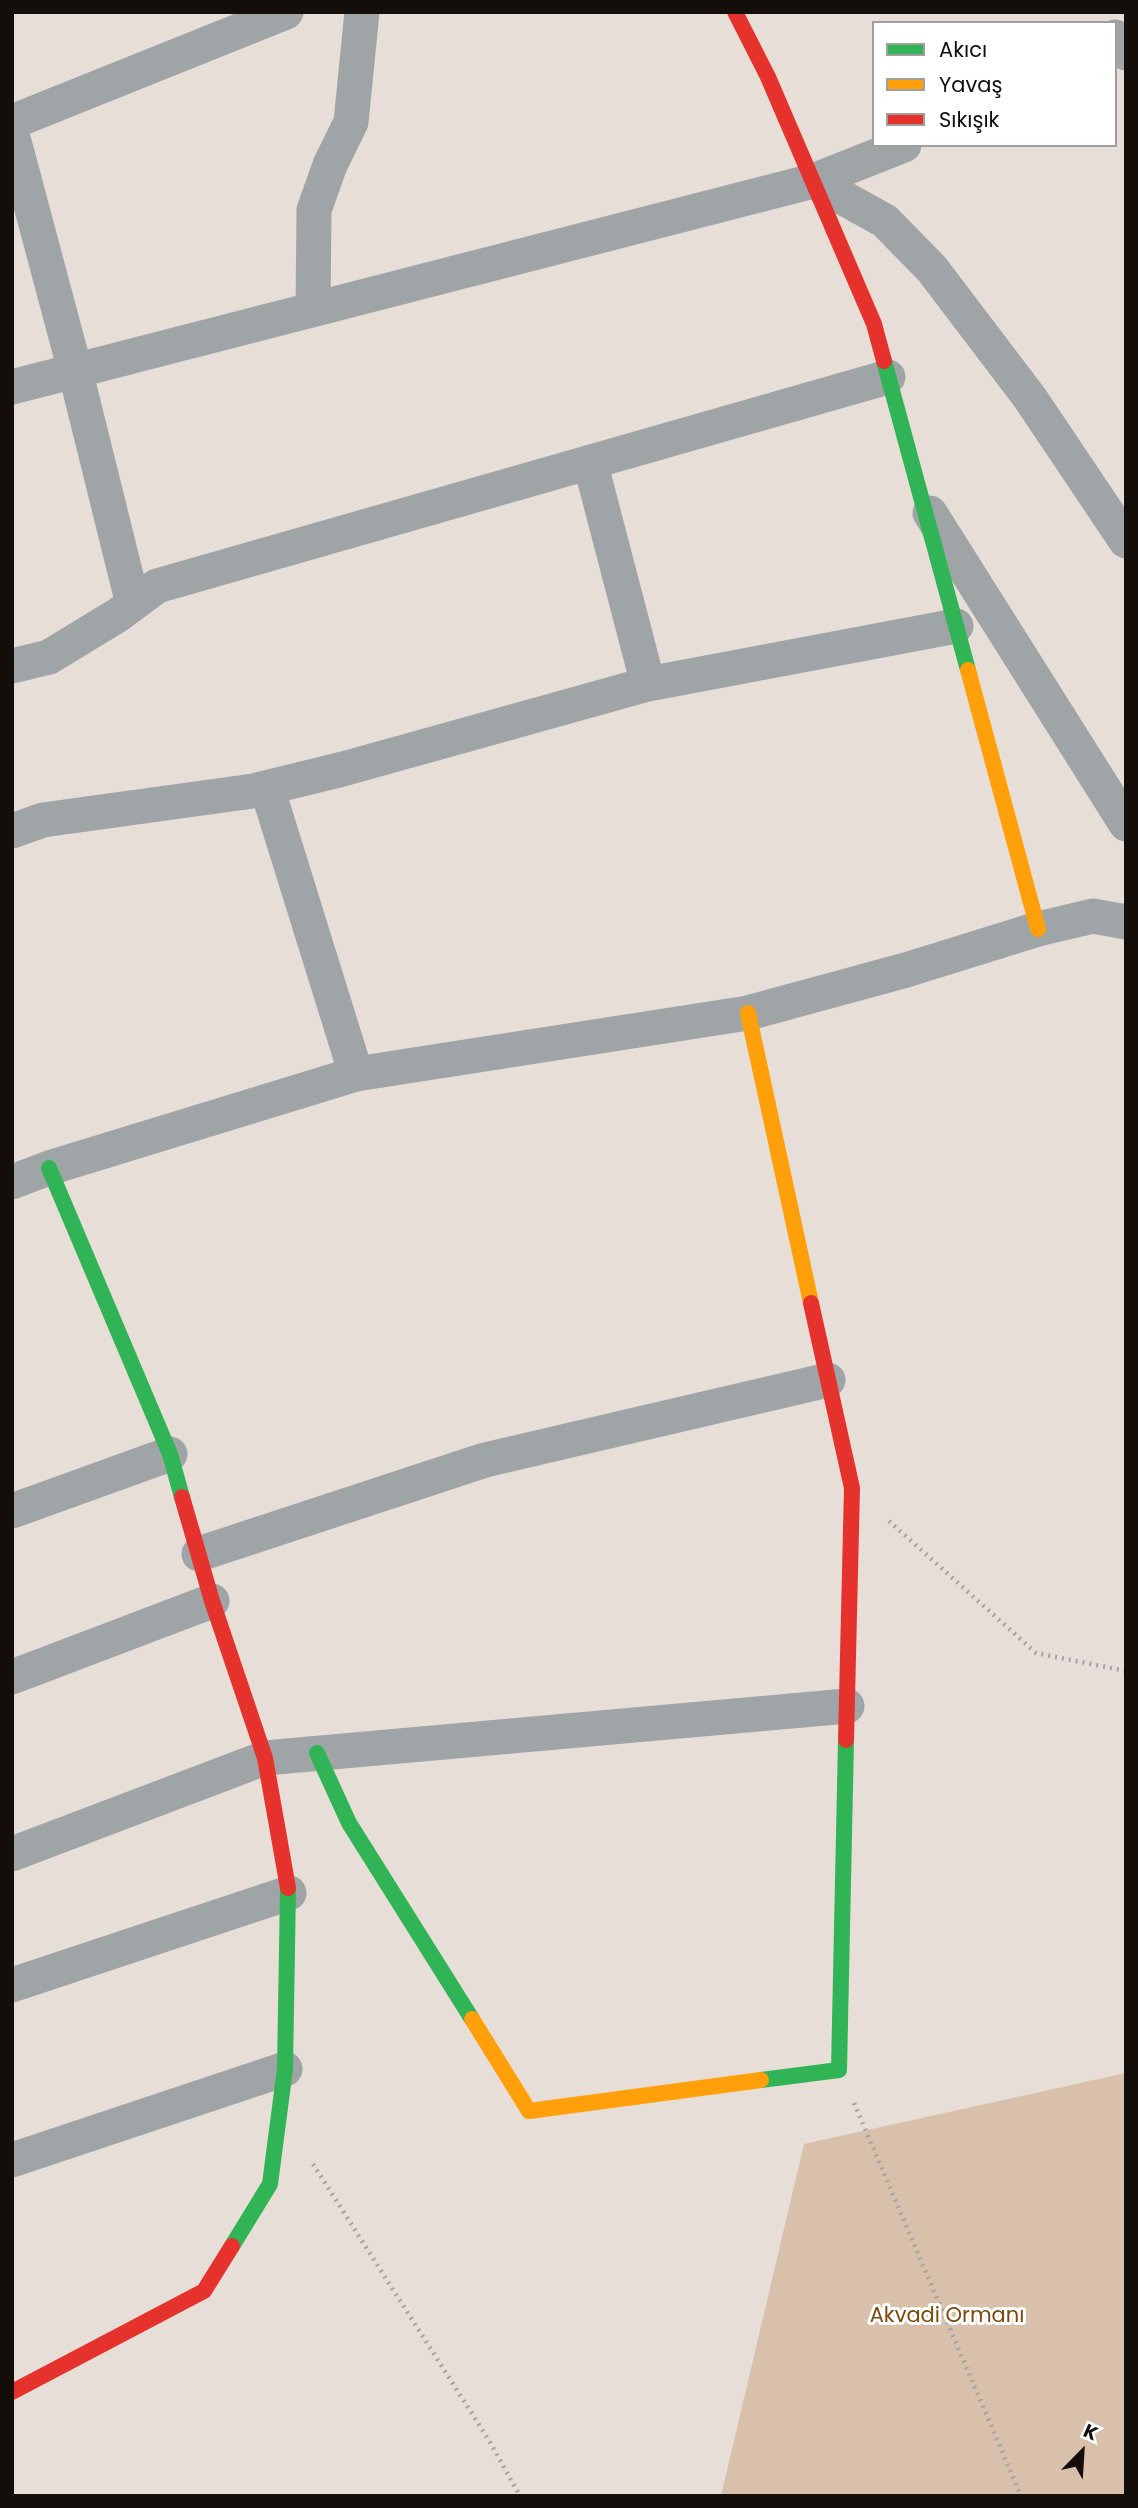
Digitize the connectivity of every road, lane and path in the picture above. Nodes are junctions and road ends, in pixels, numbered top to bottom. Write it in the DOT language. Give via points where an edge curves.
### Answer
graph roads {
  1 [pos="286,12"];
  2 [pos="362,12"];
  3 [pos="735,12"];
  4 [pos="12,122"];
  5 [pos="12,134"];
  6 [pos="899,147"];
  7 [pos="813,181"];
  8 [pos="313,309"];
  9 [pos="75,370"];
  10 [pos="888,377"];
  11 [pos="12,387"];
  12 [pos="590,462"];
  13 [pos="921,498"];
  14 [pos="1126,541"];
  15 [pos="132,604"];
  16 [pos="956,626"];
  17 [pos="12,666"];
  18 [pos="648,684"];
  19 [pos="267,788"];
  20 [pos="1126,824"];
  21 [pos="12,831"];
  22 [pos="1126,922"];
  23 [pos="1038,929"];
  24 [pos="748,1013"];
  25 [pos="356,1074"];
  26 [pos="49,1168"];
  27 [pos="12,1182"];
  28 [pos="828,1380"];
  29 [pos="170,1454"];
  30 [pos="852,1488"];
  31 [pos="12,1511"];
  32 [pos="199,1554"];
  33 [pos="212,1601"];
  34 [pos="1126,1671"];
  35 [pos="12,1677"];
  36 [pos="847,1706"];
  37 [pos="317,1753"];
  38 [pos="265,1758"];
  39 [pos="12,1854"];
  40 [pos="289,1893"];
  41 [pos="12,1985"];
  42 [pos="285,2069"];
  43 [pos="839,2070"];
  44 [pos="279,2110"];
  45 [pos="12,2160"];
  46 [pos="12,2392"];
  47 [pos="520,2496"];
  48 [pos="1021,2496"];
  1 -- 4 [label="street"];
  2 -- 8 [label="street" via="351,122 314,210"];
  3 -- 7 [label="street"];
  5 -- 9 [label="street"];
  6 -- 7 [label="street"];
  7 -- 8 [label="street"];
  7 -- 10 [label="street" via="874,324"];
  7 -- 14 [label="street" via="885,222 932,268 1030,398"];
  8 -- 9 [label="street"];
  9 -- 11 [label="street"];
  9 -- 15 [label="street"];
  10 -- 12 [label="street"];
  10 -- 13 [label="street"];
  12 -- 15 [label="street" via="157,586"];
  12 -- 18 [label="street"];
  13 -- 16 [label="street"];
  13 -- 20 [label="street"];
  15 -- 17 [label="street" via="49,657"];
  16 -- 18 [label="street"];
  16 -- 23 [label="street"];
  18 -- 19 [label="street"];
  19 -- 21 [label="street" via="43,820"];
  19 -- 25 [label="street"];
  22 -- 23 [label="street" via="1093,916"];
  23 -- 24 [label="street"];
  24 -- 25 [label="street"];
  24 -- 28 [label="street"];
  25 -- 26 [label="street"];
  26 -- 27 [label="street"];
  26 -- 29 [label="street"];
  28 -- 30 [label="street"];
  28 -- 32 [label="street" via="485,1460"];
  29 -- 31 [label="street"];
  29 -- 32 [label="street"];
  30 -- 34 [label="path" via="1036,1653"];
  30 -- 36 [label="street"];
  32 -- 33 [label="street"];
  33 -- 35 [label="street"];
  33 -- 38 [label="street"];
  36 -- 37 [label="street"];
  36 -- 43 [label="street"];
  37 -- 38 [label="street"];
  37 -- 43 [label="street" via="349,1823 529,2111"];
  38 -- 39 [label="street"];
  38 -- 40 [label="street"];
  40 -- 41 [label="street"];
  40 -- 42 [label="street"];
  42 -- 44 [label="street"];
  42 -- 45 [label="street"];
  43 -- 48 [label="path"];
  44 -- 46 [label="street" via="270,2184 204,2291"];
  44 -- 47 [label="path"];
}
